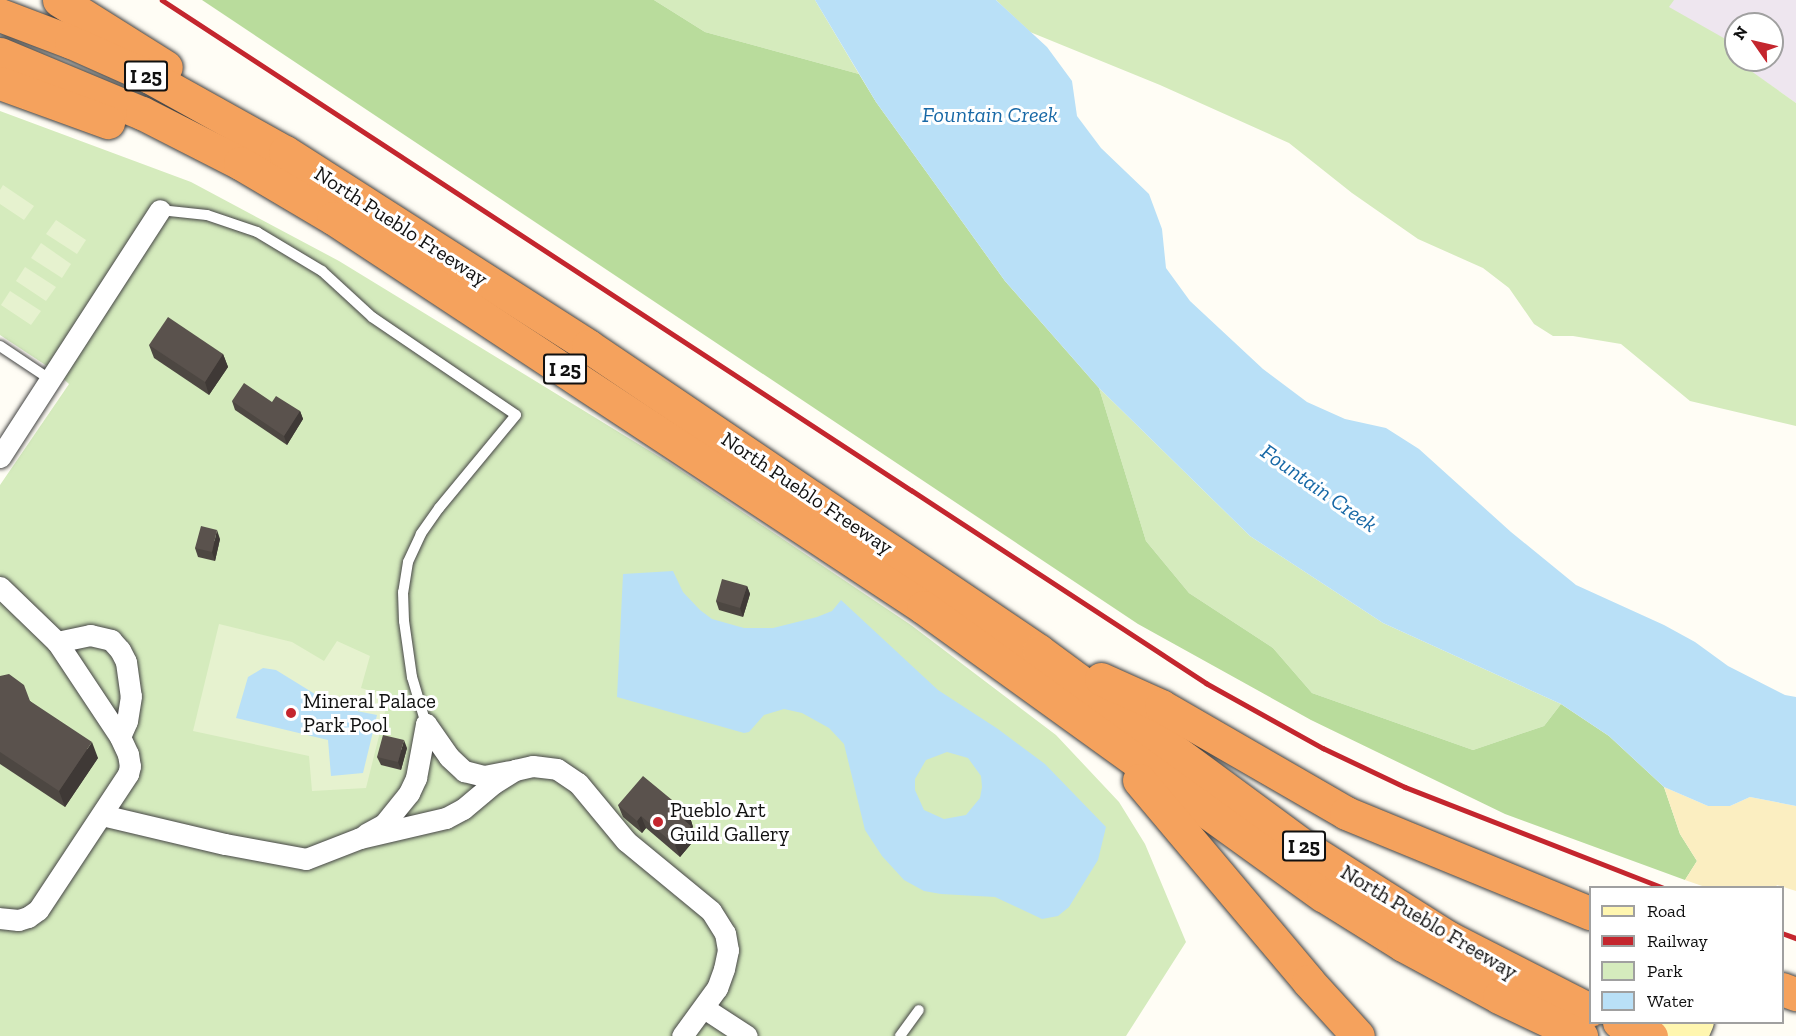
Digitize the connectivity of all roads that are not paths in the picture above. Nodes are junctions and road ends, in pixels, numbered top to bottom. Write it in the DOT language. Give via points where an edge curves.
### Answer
graph roads {
  1 [pos="59,0"];
  2 [pos="0,15"];
  3 [pos="0,54"];
  4 [pos="0,82"];
  5 [pos="285,152"];
  6 [pos="240,163"];
  7 [pos="160,210"];
  8 [pos="0,346"];
  9 [pos="51,380"];
  10 [pos="0,457"];
  11 [pos="0,587"];
  12 [pos="57,642"];
  13 [pos="1039,651"];
  14 [pos="426,724"];
  15 [pos="1100,736"];
  16 [pos="120,737"];
  17 [pos="515,770"];
  18 [pos="102,815"];
  19 [pos="360,838"];
  20 [pos="1589,913"];
  21 [pos="0,918"];
  22 [pos="704,1008"];
  23 [pos="1589,1009"];
  24 [pos="919,1010"];
  25 [pos="1621,1024"];
  26 [pos="688,1034"];
  27 [pos="747,1036"];
  28 [pos="900,1036"];
  29 [pos="1358,1036"];
  30 [pos="1581,1036"];
  31 [pos="1651,1036"];
  1 -- 5 [label="highway" via="145,53"];
  2 -- 5 [label="highway, North Pueblo Freeway / I 25" via="150,77"];
  3 -- 6 [label="highway, North Pueblo Freeway / I 25" via="142,113"];
  4 -- 6 [label="highway" via="86,112 159,146"];
  5 -- 13 [label="highway, North Pueblo Freeway / I 25" via="588,345"];
  6 -- 15 [label="highway, North Pueblo Freeway / I 25" via="439,285 923,607"];
  7 -- 9 [label="street"];
  7 -- 14 [label="lane" via="207,215 257,232 322,271 372,317 516,415 439,508 408,561 404,621 412,677"];
  8 -- 9 [label="lane"];
  9 -- 10 [label="street"];
  11 -- 12 [label="street"];
  12 -- 16 [label="street"];
  12 -- 16 [label="street" via="90,635 111,640 120,650 126,662 131,696"];
  13 -- 20 [label="highway" via="1161,706 1346,813"];
  13 -- 23 [label="highway, North Pueblo Freeway / I 25" via="1305,847 1470,949"];
  14 -- 17 [label="street" via="464,771 484,776"];
  14 -- 19 [label="street" via="416,778 409,793 384,824"];
  15 -- 29 [label="highway"];
  15 -- 30 [label="highway, North Pueblo Freeway / I 25" via="1314,888 1403,945"];
  16 -- 18 [label="street" via="128,754 128,774"];
  17 -- 19 [label="street" via="446,818"];
  17 -- 22 [label="street" via="546,766 568,775 626,841 718,921 728,950 724,969"];
  18 -- 19 [label="street" via="306,859"];
  18 -- 21 [label="street" via="38,910 18,920"];
  22 -- 26 [label="street"];
  22 -- 27 [label="street"];
  24 -- 28 [label="lane"];
  25 -- 31 [label="highway"];
}
